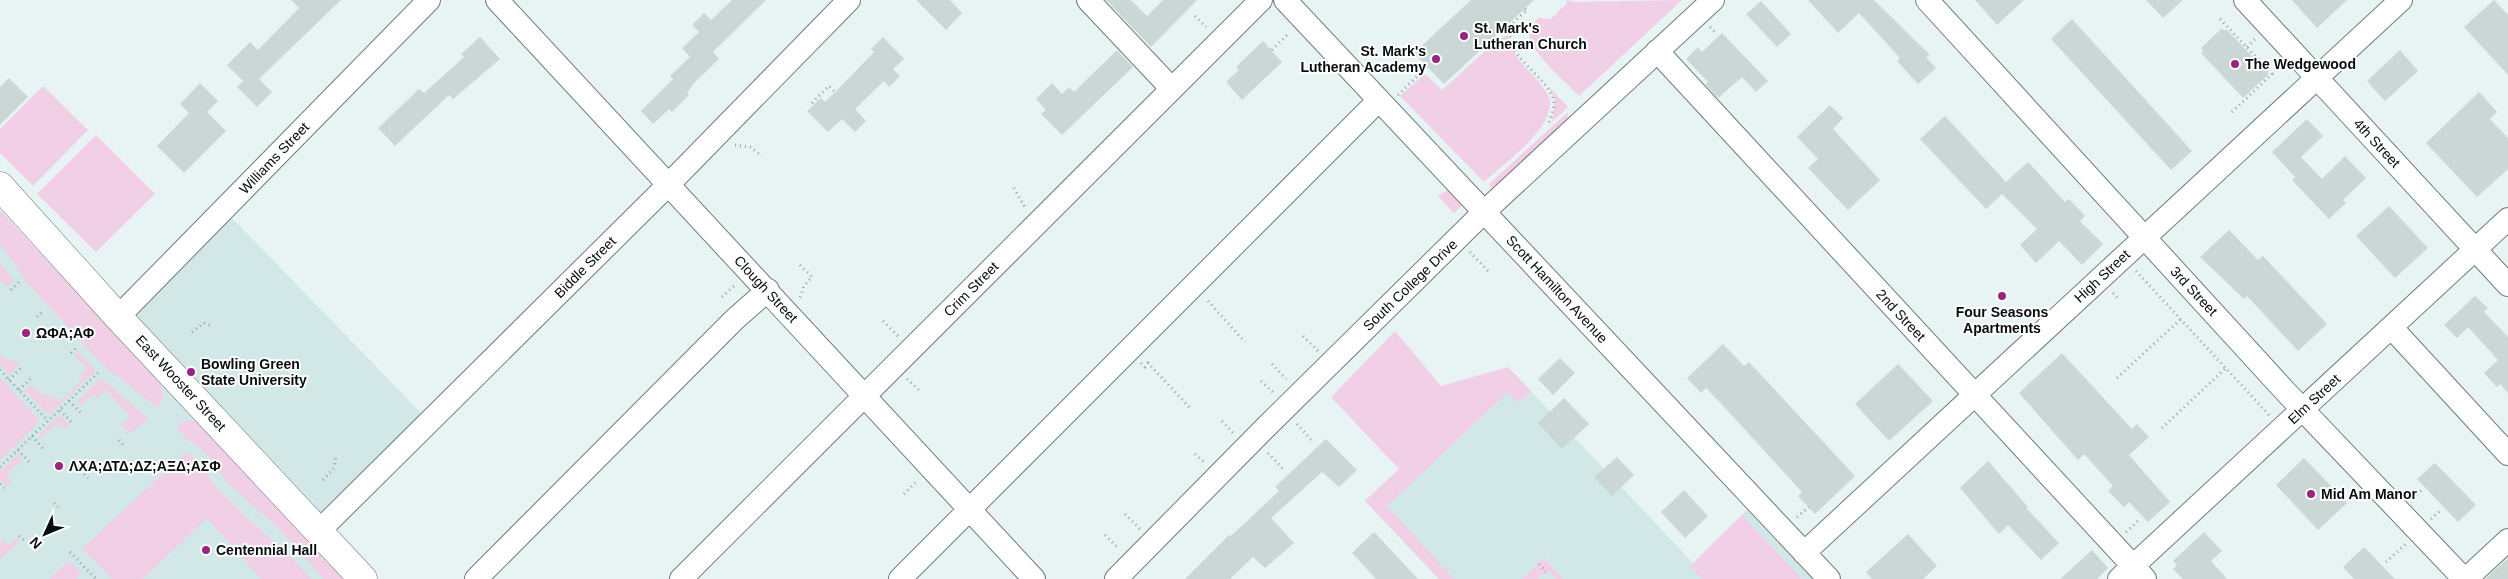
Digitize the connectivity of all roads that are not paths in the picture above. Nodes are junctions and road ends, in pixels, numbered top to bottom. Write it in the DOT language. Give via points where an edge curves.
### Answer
graph roads {
  1 [pos="429,0"];
  2 [pos="497,0"];
  3 [pos="849,0"];
  4 [pos="1088,0"];
  5 [pos="1261,0"];
  6 [pos="1285,0"];
  7 [pos="1713,0"];
  8 [pos="1927,0"];
  9 [pos="2245,0"];
  10 [pos="2400,0"];
  11 [pos="1657,51"];
  12 [pos="2317,77"];
  13 [pos="1171,88"];
  14 [pos="1387,98"];
  15 [pos="669,184"];
  16 [pos="0,186"];
  17 [pos="1484,212"];
  18 [pos="2508,219"];
  19 [pos="2144,237"];
  20 [pos="2475,250"];
  21 [pos="2508,285"];
  22 [pos="768,290"];
  23 [pos="118,317"];
  24 [pos="2391,327"];
  25 [pos="1974,395"];
  26 [pos="864,397"];
  27 [pos="2303,409"];
  28 [pos="2508,454"];
  29 [pos="970,509"];
  30 [pos="318,532"];
  31 [pos="2508,540"];
  32 [pos="1804,552"];
  33 [pos="2133,575"];
  34 [pos="363,579"];
  35 [pos="476,579"];
  36 [pos="681,579"];
  37 [pos="900,579"];
  38 [pos="1034,579"];
  39 [pos="1116,579"];
  40 [pos="1828,579"];
  41 [pos="2465,579"];
  1 -- 23 [label="street, Williams Street"];
  2 -- 15 [label="street, Clough Street"];
  3 -- 15 [label="street, Biddle Street"];
  4 -- 13 [label="street"];
  5 -- 13 [label="street, Crim Street"];
  6 -- 14 [label="street, Scott Hamilton Avenue"];
  7 -- 11 [label="street, South College Drive"];
  8 -- 19 [label="street, 3rd Street"];
  9 -- 12 [label="street, 4th Street"];
  10 -- 12 [label="street, High Street"];
  11 -- 17 [label="street, South College Drive"];
  11 -- 25 [label="street, 2nd Street"];
  12 -- 19 [label="street, High Street"];
  12 -- 20 [label="street, 4th Street"];
  13 -- 26 [label="street, Crim Street"];
  14 -- 17 [label="street, Scott Hamilton Avenue"];
  14 -- 29 [label="street"];
  15 -- 22 [label="street, Clough Street"];
  15 -- 30 [label="street, Biddle Street"];
  16 -- 23 [label="main road, East Wooster Street"];
  17 -- 32 [label="street, Scott Hamilton Avenue"];
  17 -- 39 [label="street, South College Drive"];
  18 -- 20 [label="street, Elm Street"];
  19 -- 25 [label="street, High Street"];
  19 -- 27 [label="street, 3rd Street"];
  20 -- 21 [label="street, 4th Street"];
  20 -- 24 [label="street, Elm Street"];
  22 -- 26 [label="street, Clough Street"];
  22 -- 35 [label="street" via="735,319"];
  23 -- 30 [label="main road, East Wooster Street"];
  24 -- 27 [label="street, Elm Street"];
  24 -- 28 [label="street"];
  25 -- 32 [label="street, High Street"];
  25 -- 33 [label="street, 2nd Street"];
  26 -- 29 [label="street, Clough Street"];
  26 -- 36 [label="street, Crim Street"];
  27 -- 33 [label="street, Elm Street"];
  27 -- 41 [label="street, 3rd Street"];
  29 -- 37 [label="street"];
  29 -- 38 [label="street, Clough Street"];
  30 -- 34 [label="main road, East Wooster Street"];
  31 -- 41 [label="street"];
  32 -- 40 [label="street, Scott Hamilton Avenue"];
}
